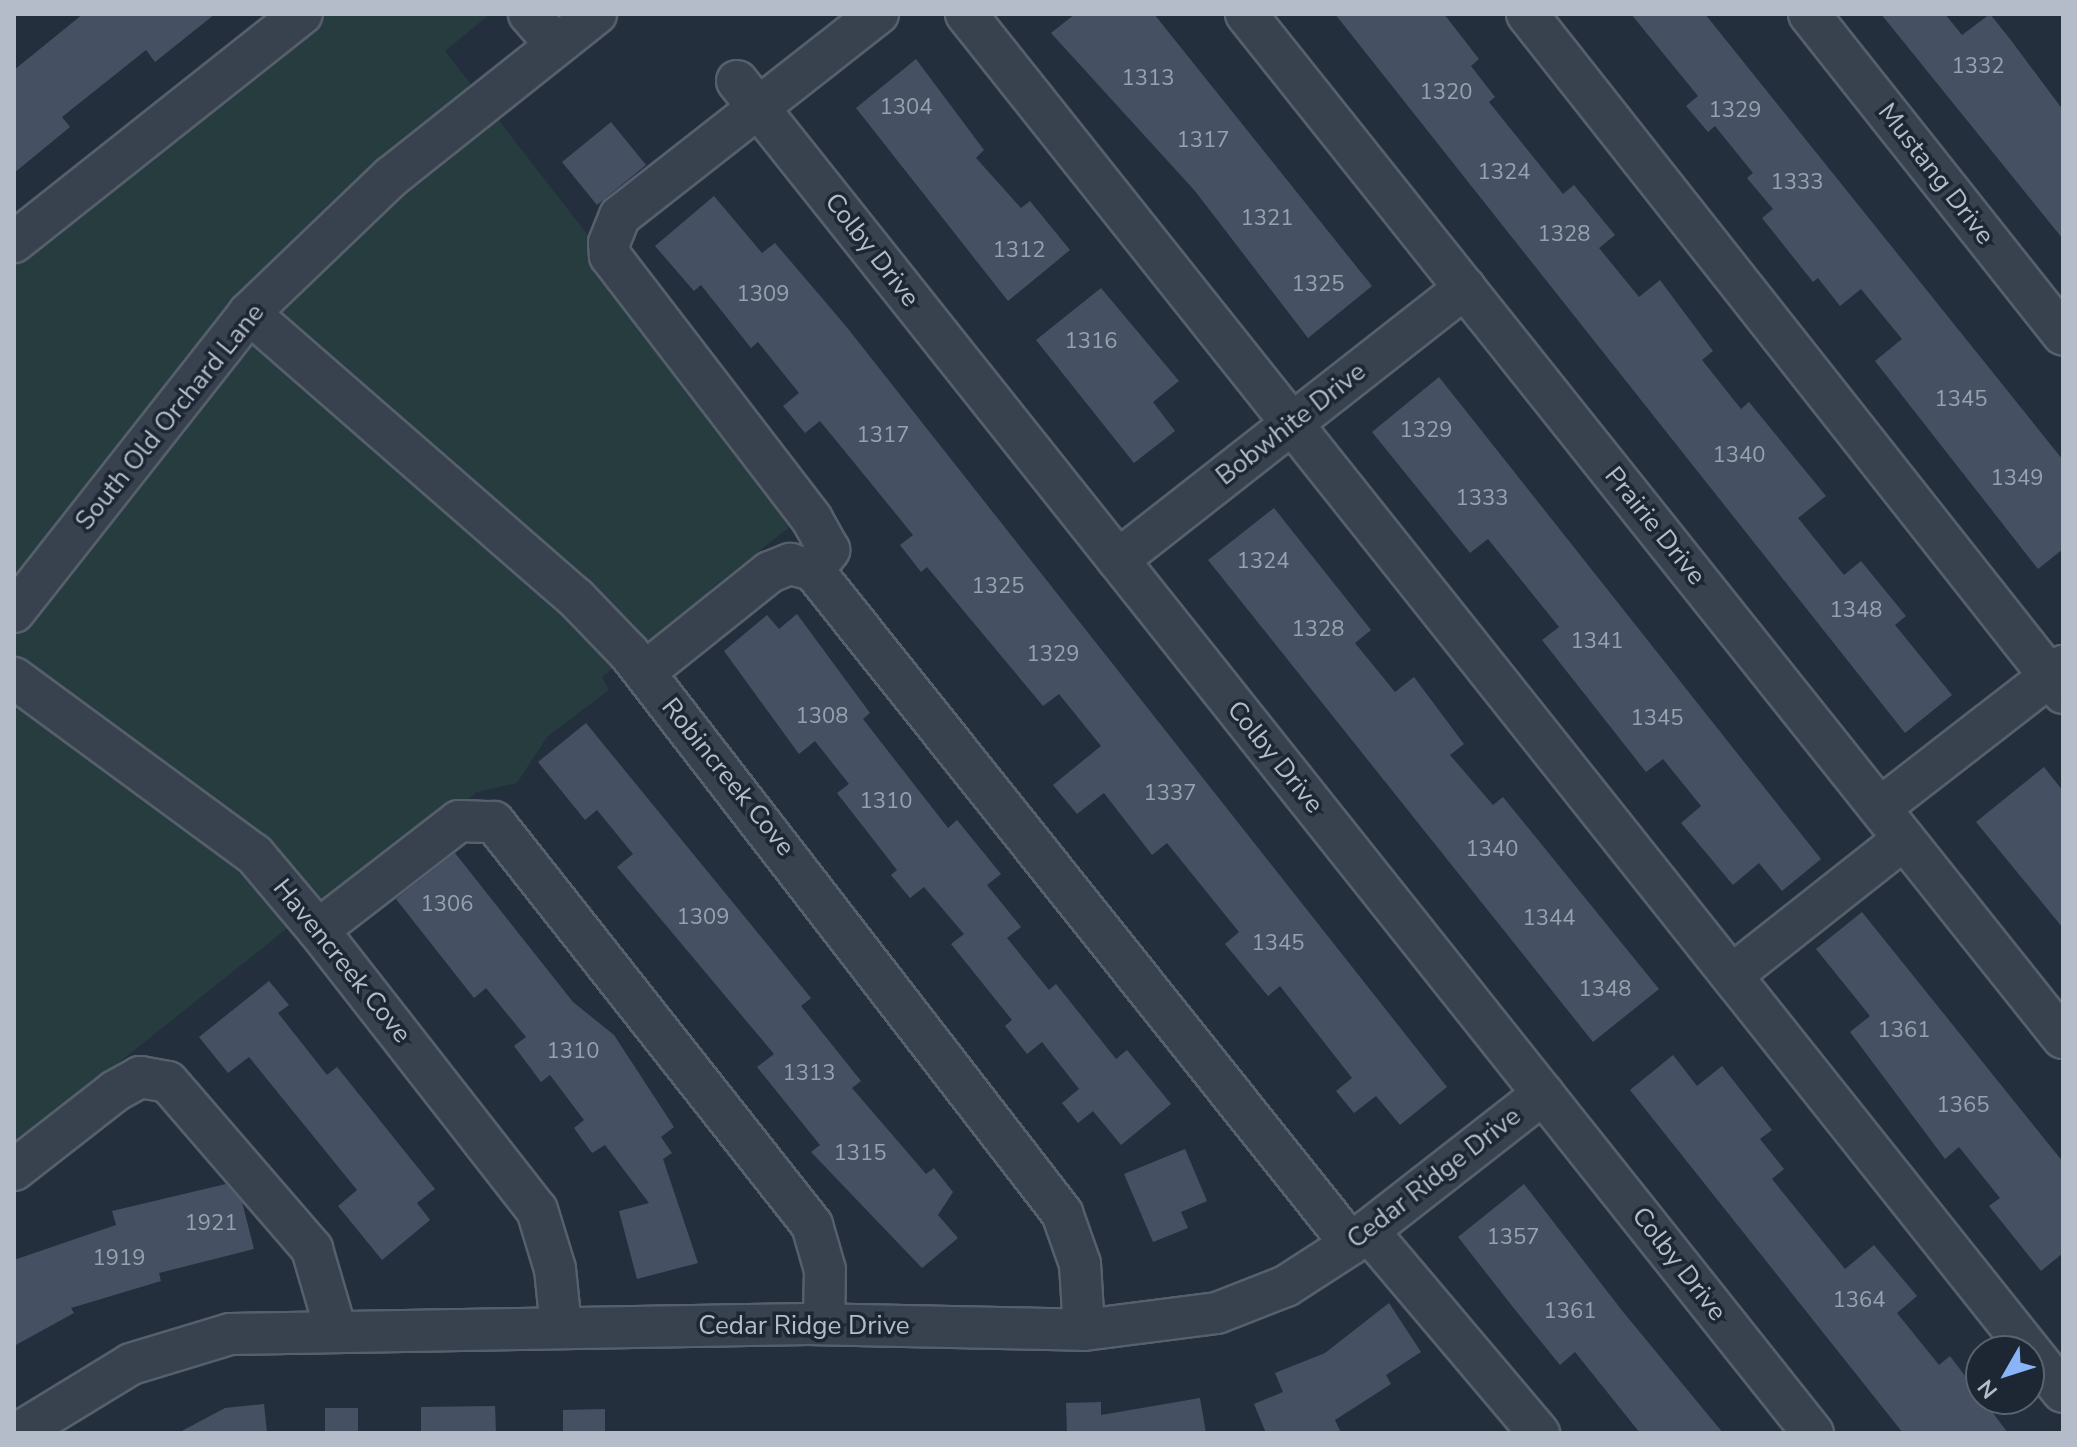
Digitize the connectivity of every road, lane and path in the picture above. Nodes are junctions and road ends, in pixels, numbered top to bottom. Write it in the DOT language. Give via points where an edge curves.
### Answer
graph roads {
  1 [pos="302,14"];
  2 [pos="529,14"];
  3 [pos="596,14"];
  4 [pos="878,14"];
  5 [pos="966,14"];
  6 [pos="1246,14"];
  7 [pos="1527,14"];
  8 [pos="1809,14"];
  9 [pos="556,45"];
  10 [pos="747,93"];
  11 [pos="14,242"];
  12 [pos="1465,288"];
  13 [pos="249,313"];
  14 [pos="2063,334"];
  15 [pos="1296,420"];
  16 [pos="1118,560"];
  17 [pos="813,570"];
  18 [pos="14,612"];
  19 [pos="645,672"];
  20 [pos="14,678"];
  21 [pos="2059,678"];
  22 [pos="1892,824"];
  23 [pos="318,930"];
  24 [pos="1732,975"];
  25 [pos="2063,1038"];
  26 [pos="1543,1094"];
  27 [pos="14,1170"];
  28 [pos="1359,1238"];
  29 [pos="824,1324"];
  30 [pos="561,1327"];
  31 [pos="1084,1330"];
  32 [pos="336,1331"];
  33 [pos="2063,1392"];
  34 [pos="18,1433"];
  35 [pos="1539,1433"];
  36 [pos="1813,1433"];
  1 -- 11 [label="street"];
  2 -- 9 [label="street"];
  3 -- 9 [label="street, South Old Orchard Lane"];
  4 -- 10 [label="street"];
  5 -- 15 [label="street"];
  6 -- 12 [label="street, Prairie Drive"];
  7 -- 21 [label="street"];
  8 -- 14 [label="street, Mustang Drive"];
  9 -- 13 [label="street, South Old Orchard Lane" via="391,177"];
  10 -- 16 [label="street, Colby Drive"];
  10 -- 17 [label="street" via="620,216 610,256 812,519 829,550"];
  12 -- 15 [label="street, Bobwhite Drive"];
  12 -- 22 [label="street, Prairie Drive"];
  13 -- 18 [label="street, South Old Orchard Lane"];
  13 -- 19 [label="street, Robincreek Cove" via="576,598"];
  15 -- 16 [label="street, Bobwhite Drive"];
  15 -- 24 [label="street"];
  16 -- 26 [label="street, Colby Drive"];
  17 -- 19 [label="street" via="790,564 770,572"];
  17 -- 28 [label="street"];
  19 -- 31 [label="street, Robincreek Cove" via="1062,1213 1080,1264"];
  20 -- 23 [label="street, Havencreek Cove" via="254,854"];
  21 -- 22 [label="street"];
  22 -- 24 [label="street"];
  22 -- 25 [label="street, Prairie Drive"];
  23 -- 29 [label="street" via="459,821 494,822 812,1225 825,1270"];
  23 -- 30 [label="street, Havencreek Cove" via="537,1210 555,1269"];
  24 -- 33 [label="street"];
  26 -- 28 [label="street, Cedar Ridge Drive"];
  26 -- 36 [label="street, Colby Drive"];
  27 -- 32 [label="street" via="115,1091 140,1077 168,1082 312,1249"];
  28 -- 31 [label="street, Cedar Ridge Drive" via="1286,1286 1217,1313"];
  28 -- 35 [label="street"];
  29 -- 30 [label="street, Cedar Ridge Drive"];
  29 -- 31 [label="street, Cedar Ridge Drive"];
  30 -- 32 [label="street, Cedar Ridge Drive"];
  32 -- 34 [label="street, Cedar Ridge Drive" via="230,1334 131,1364"];
}
